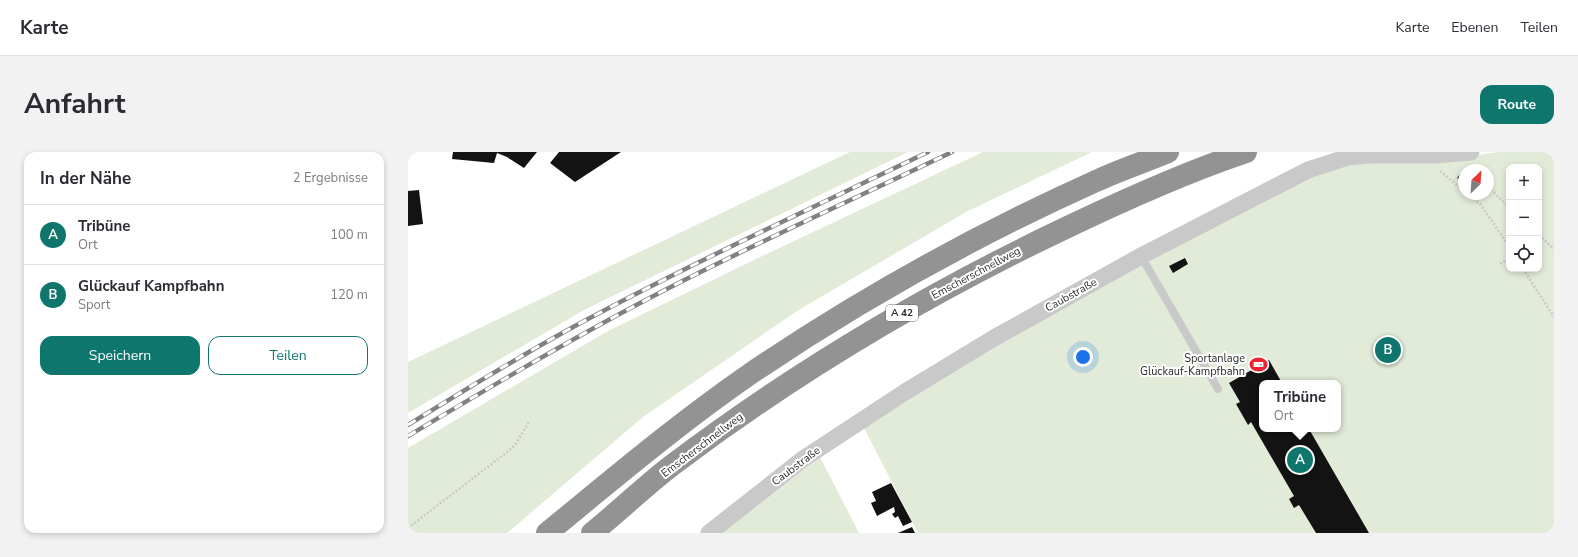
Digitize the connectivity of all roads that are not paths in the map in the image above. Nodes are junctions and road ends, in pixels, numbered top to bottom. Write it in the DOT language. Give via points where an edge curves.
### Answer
graph roads {
  1 [pos="1168,152"];
  2 [pos="1246,152"];
  3 [pos="1471,152"];
  4 [pos="1140,256"];
  5 [pos="1218,389"];
  6 [pos="547,533"];
  7 [pos="592,533"];
  8 [pos="709,533"];
  1 -- 6 [label="highway, A 42" via="1097,180 974,240 857,306 749,375 650,448"];
  2 -- 7 [label="highway, Emscherschnellweg / A 42" via="1103,209 988,265 870,331 767,397 671,467"];
  3 -- 4 [label="street, Caubstraße" via="1371,155 1328,162"];
  4 -- 5 [label="lane"];
  4 -- 8 [label="street, Caubstraße" via="994,338 905,392 803,459"];
}
